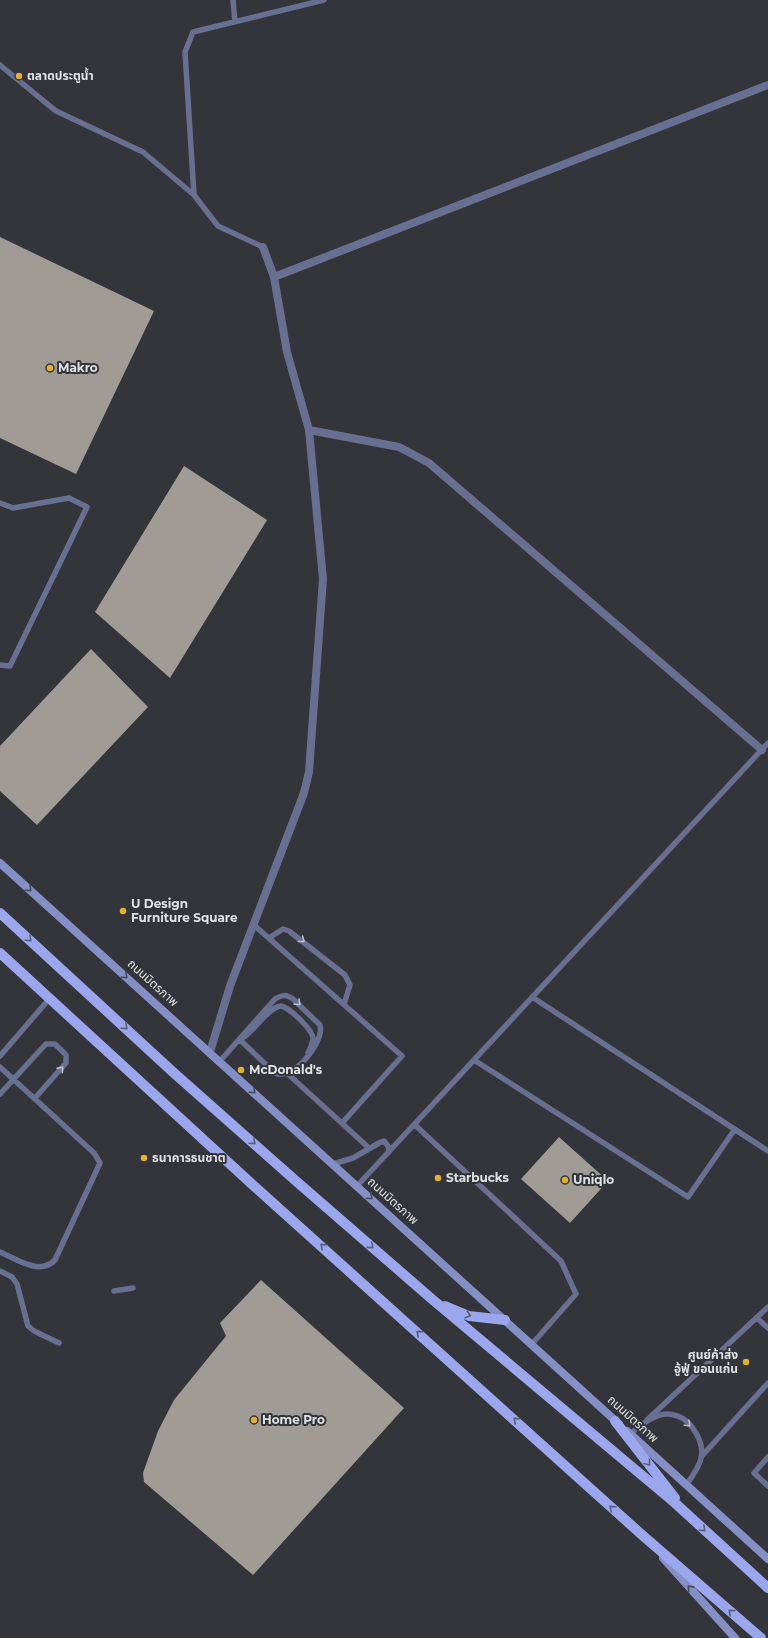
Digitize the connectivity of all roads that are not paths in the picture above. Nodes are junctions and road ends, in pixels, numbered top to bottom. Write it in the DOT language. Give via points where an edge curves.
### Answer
graph roads {
  1 [pos="233,0"];
  2 [pos="324,0"];
  3 [pos="235,22"];
  4 [pos="0,65"];
  5 [pos="768,85"];
  6 [pos="194,195"];
  7 [pos="263,247"];
  8 [pos="274,277"];
  9 [pos="309,430"];
  10 [pos="0,503"];
  11 [pos="0,665"];
  12 [pos="768,743"];
  13 [pos="762,750"];
  14 [pos="0,863"];
  15 [pos="0,913"];
  16 [pos="254,925"];
  17 [pos="269,938"];
  18 [pos="0,953"];
  19 [pos="532,997"];
  20 [pos="51,998"];
  21 [pos="344,1004"];
  22 [pos="240,1040"];
  23 [pos="210,1052"];
  24 [pos="0,1056"];
  25 [pos="306,1057"];
  26 [pos="474,1060"];
  27 [pos="220,1061"];
  28 [pos="0,1067"];
  29 [pos="288,1074"];
  30 [pos="13,1080"];
  31 [pos="0,1094"];
  32 [pos="35,1098"];
  33 [pos="342,1123"];
  34 [pos="415,1124"];
  35 [pos="734,1129"];
  36 [pos="369,1148"];
  37 [pos="768,1151"];
  38 [pos="389,1152"];
  39 [pos="333,1164"];
  40 [pos="357,1186"];
  41 [pos="0,1252"];
  42 [pos="0,1271"];
  43 [pos="133,1288"];
  44 [pos="114,1291"];
  45 [pos="433,1300"];
  46 [pos="768,1307"];
  47 [pos="757,1318"];
  48 [pos="505,1320"];
  49 [pos="768,1328"];
  50 [pos="59,1343"];
  51 [pos="532,1344"];
  52 [pos="768,1383"];
  53 [pos="648,1420"];
  54 [pos="615,1421"];
  55 [pos="630,1434"];
  56 [pos="701,1457"];
  57 [pos="768,1457"];
  58 [pos="686,1485"];
  59 [pos="768,1486"];
  60 [pos="689,1516"];
  61 [pos="641,1534"];
  62 [pos="767,1556"];
  63 [pos="768,1588"];
  64 [pos="735,1638"];
  65 [pos="761,1638"];
  1 -- 3 [label="lane"];
  2 -- 3 [label="lane"];
  3 -- 6 [label="lane" via="193,32 185,52"];
  4 -- 6 [label="lane" via="56,111 143,152"];
  5 -- 8 [label="street"];
  6 -- 7 [label="lane" via="218,226"];
  7 -- 8 [label="street"];
  8 -- 9 [label="street" via="288,352"];
  9 -- 13 [label="street" via="399,447 429,463"];
  9 -- 16 [label="street" via="323,579 308,772 304,793"];
  10 -- 11 [label="lane" via="13,508 69,498 87,507 10,666"];
  12 -- 13 [label="lane"];
  13 -- 19 [label="lane"];
  14 -- 23 [label="main road, ถนนมิตรภาพ, one-way"];
  15 -- 45 [label="main road, one-way" via="180,1078"];
  16 -- 17 [label="lane"];
  16 -- 23 [label="street" via="230,986"];
  17 -- 21 [label="lane"];
  17 -- 21 [label="lane, one-way" via="283,929 289,931 345,975 350,985"];
  18 -- 20 [label="main road"];
  19 -- 26 [label="lane"];
  19 -- 35 [label="lane"];
  20 -- 24 [label="lane"];
  61 -- 20 [label="main road, one-way" via="254,1186"];
  21 -- 33 [label="lane" via="402,1056"];
  22 -- 25 [label="lane" via="250,1034 273,1009 286,1007 311,1030 313,1041"];
  22 -- 25 [label="lane, one-way" via="275,999 288,995 320,1025 320,1039"];
  22 -- 27 [label="lane"];
  22 -- 29 [label="lane" via="275,1073"];
  23 -- 27 [label="main road, ถนนมิตรภาพ"];
  25 -- 29 [label="lane"];
  26 -- 34 [label="lane"];
  26 -- 35 [label="lane" via="688,1197"];
  27 -- 39 [label="main road, ถนนมิตรภาพ, one-way"];
  28 -- 30 [label="lane"];
  29 -- 33 [label="lane"];
  30 -- 31 [label="lane"];
  30 -- 32 [label="lane"];
  32 -- 30 [label="lane, one-way" via="66,1063 66,1056 55,1044 46,1044"];
  32 -- 41 [label="lane" via="97,1156 99,1168 51,1264 46,1267 35,1267"];
  33 -- 36 [label="lane"];
  34 -- 38 [label="lane"];
  34 -- 51 [label="lane" via="561,1261 576,1294"];
  35 -- 37 [label="lane"];
  36 -- 38 [label="lane" via="384,1141"];
  36 -- 39 [label="lane" via="353,1158"];
  38 -- 40 [label="lane"];
  39 -- 40 [label="main road, ถนนมิตรภาพ"];
  40 -- 48 [label="main road, ถนนมิตรภาพ, one-way"];
  42 -- 50 [label="lane" via="12,1277 18,1284 28,1326"];
  43 -- 44 [label="lane"];
  45 -- 48 [label="main road, one-way" via="469,1316"];
  45 -- 60 [label="main road"];
  46 -- 47 [label="lane"];
  47 -- 49 [label="lane"];
  47 -- 53 [label="lane"];
  48 -- 51 [label="main road, ถนนมิตรภาพ"];
  51 -- 54 [label="main road, ถนนมิตรภาพ"];
  52 -- 56 [label="lane"];
  53 -- 55 [label="lane"];
  53 -- 56 [label="lane, one-way" via="674,1414 688,1423 702,1443"];
  54 -- 55 [label="main road, ถนนมิตรภาพ"];
  54 -- 60 [label="main road, one-way"];
  55 -- 58 [label="main road, ถนนมิตรภาพ"];
  56 -- 58 [label="lane" via="696,1473"];
  57 -- 59 [label="lane" via="754,1473"];
  58 -- 62 [label="main road, ถนนมิตรภาพ"];
  60 -- 63 [label="main road, one-way"];
  64 -- 61 [label="main road, one-way"];
  65 -- 61 [label="main road, one-way"];
}
